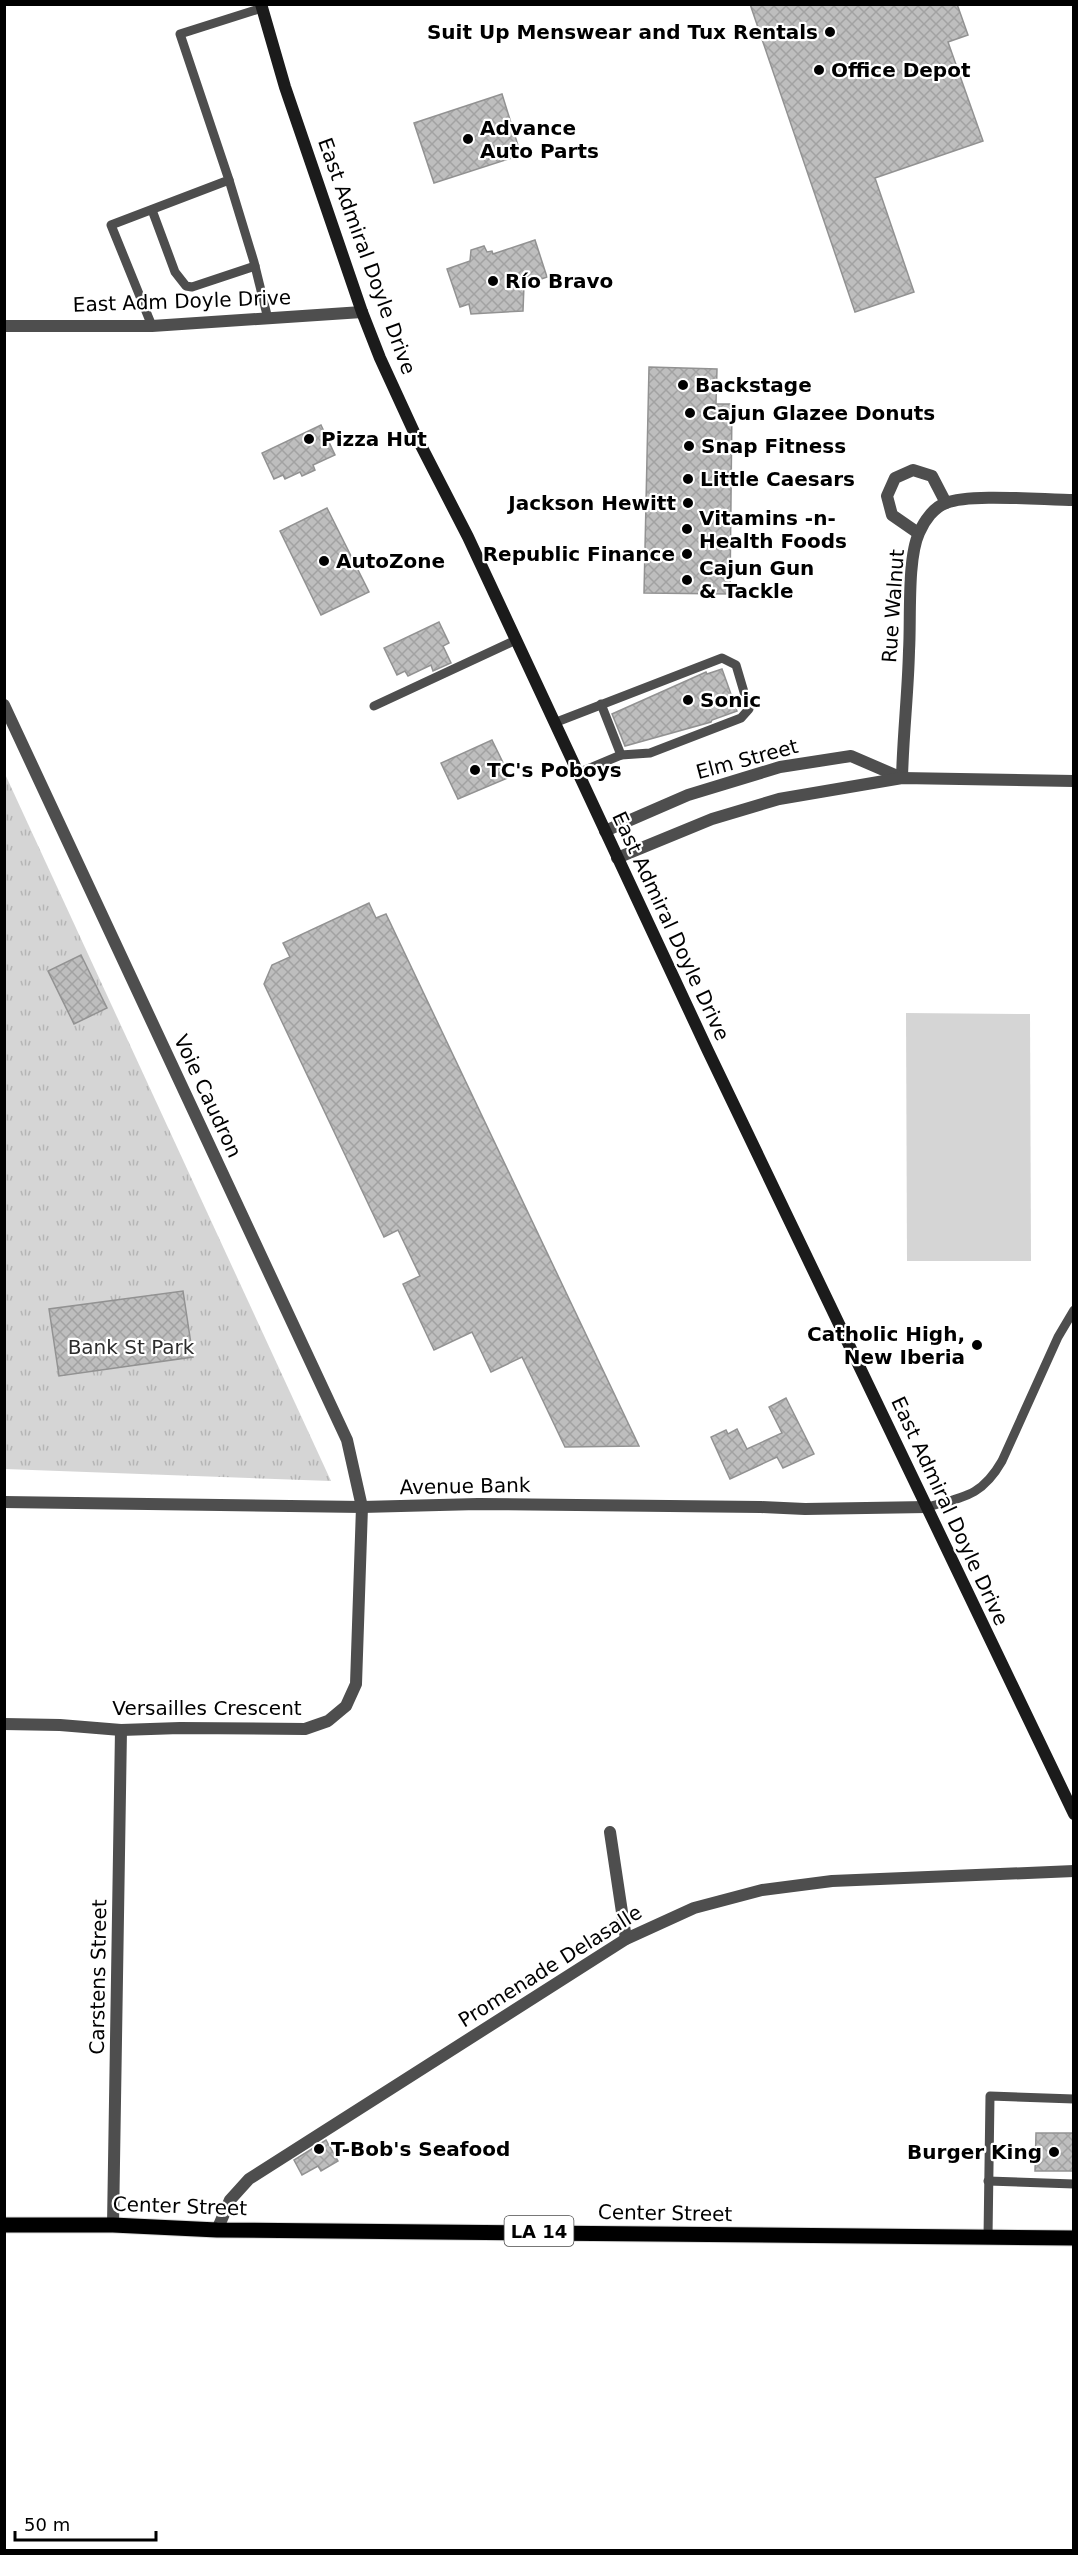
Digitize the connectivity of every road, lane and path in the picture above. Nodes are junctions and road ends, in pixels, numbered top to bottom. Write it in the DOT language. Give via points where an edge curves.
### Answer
graph roads {
  1 [pos="261,6"];
  2 [pos="229,180"];
  3 [pos="152,210"];
  4 [pos="255,266"];
  5 [pos="362,312"];
  6 [pos="268,319"];
  7 [pos="4,326"];
  8 [pos="152,326"];
  9 [pos="1074,500"];
  10 [pos="946,502"];
  11 [pos="918,533"];
  12 [pos="516,640"];
  13 [pos="601,704"];
  14 [pos="4,705"];
  15 [pos="374,706"];
  16 [pos="554,723"];
  17 [pos="621,755"];
  18 [pos="578,773"];
  19 [pos="902,778"];
  20 [pos="1074,781"];
  21 [pos="605,831"];
  22 [pos="617,858"];
  23 [pos="1074,1310"];
  24 [pos="4,1502"];
  25 [pos="362,1507"];
  26 [pos="927,1507"];
  27 [pos="4,1724"];
  28 [pos="121,1730"];
  29 [pos="1074,1814"];
  30 [pos="610,1832"];
  31 [pos="1074,1871"];
  32 [pos="626,1939"];
  33 [pos="1074,2099"];
  34 [pos="988,2181"];
  35 [pos="1074,2184"];
  36 [pos="4,2225"];
  37 [pos="113,2225"];
  38 [pos="217,2230"];
  39 [pos="988,2237"];
  40 [pos="1074,2238"];
  1 -- 2 [label="lane" via="180,34"];
  1 -- 5 [label="main road, East Admiral Doyle Drive"];
  2 -- 3 [label="lane"];
  2 -- 4 [label="lane"];
  3 -- 4 [label="lane" via="175,272 186,286"];
  3 -- 8 [label="lane" via="111,225"];
  4 -- 6 [label="lane"];
  5 -- 6 [label="street, East Adm Doyle Drive"];
  5 -- 12 [label="main road, East Admiral Doyle Drive" via="414,432"];
  6 -- 8 [label="street, East Adm Doyle Drive"];
  7 -- 8 [label="street, East Adm Doyle Drive"];
  9 -- 10 [label="street"];
  10 -- 11 [label="street, Rue Walnut" via="932,513"];
  10 -- 11 [label="street" via="932,476 913,470 895,478 887,496 892,515"];
  11 -- 19 [label="street, Rue Walnut" via="913,561"];
  12 -- 15 [label="lane"];
  12 -- 16 [label="main road, East Admiral Doyle Drive"];
  13 -- 16 [label="lane"];
  13 -- 17 [label="lane"];
  13 -- 17 [label="lane" via="722,658 736,664 749,709 741,718 650,753"];
  14 -- 25 [label="street, Voie Caudron" via="347,1440"];
  16 -- 18 [label="main road, East Admiral Doyle Drive"];
  17 -- 18 [label="lane"];
  18 -- 21 [label="main road, East Admiral Doyle Drive"];
  19 -- 20 [label="street, Elm Street"];
  19 -- 21 [label="street, Elm Street" via="851,756 780,767 688,795"];
  19 -- 22 [label="street, Elm Street" via="779,799 712,819"];
  21 -- 22 [label="main road, East Admiral Doyle Drive"];
  22 -- 26 [label="main road, East Admiral Doyle Drive"];
  23 -- 26 [label="lane" via="992,1479 970,1495"];
  24 -- 25 [label="street, Avenue Bank"];
  25 -- 26 [label="street, Avenue Bank"];
  25 -- 28 [label="street, Versailles Crescent" via="356,1684 346,1706 328,1721 305,1729"];
  26 -- 29 [label="main road, East Admiral Doyle Drive"];
  27 -- 28 [label="street, Versailles Crescent"];
  28 -- 37 [label="street, Carstens Street"];
  30 -- 32 [label="street"];
  31 -- 32 [label="street, Promenade Delasalle" via="832,1881 762,1890 694,1908"];
  32 -- 38 [label="street, Promenade Delasalle" via="249,2179 230,2200"];
  33 -- 34 [label="lane" via="990,2096"];
  34 -- 35 [label="lane"];
  34 -- 39 [label="lane"];
  36 -- 37 [label="main road, Center Street / LA 14"];
  37 -- 38 [label="main road, Center Street / LA 14"];
  38 -- 39 [label="main road, Center Street / LA 14"];
  39 -- 40 [label="main road, Center Street / LA 14"];
}
